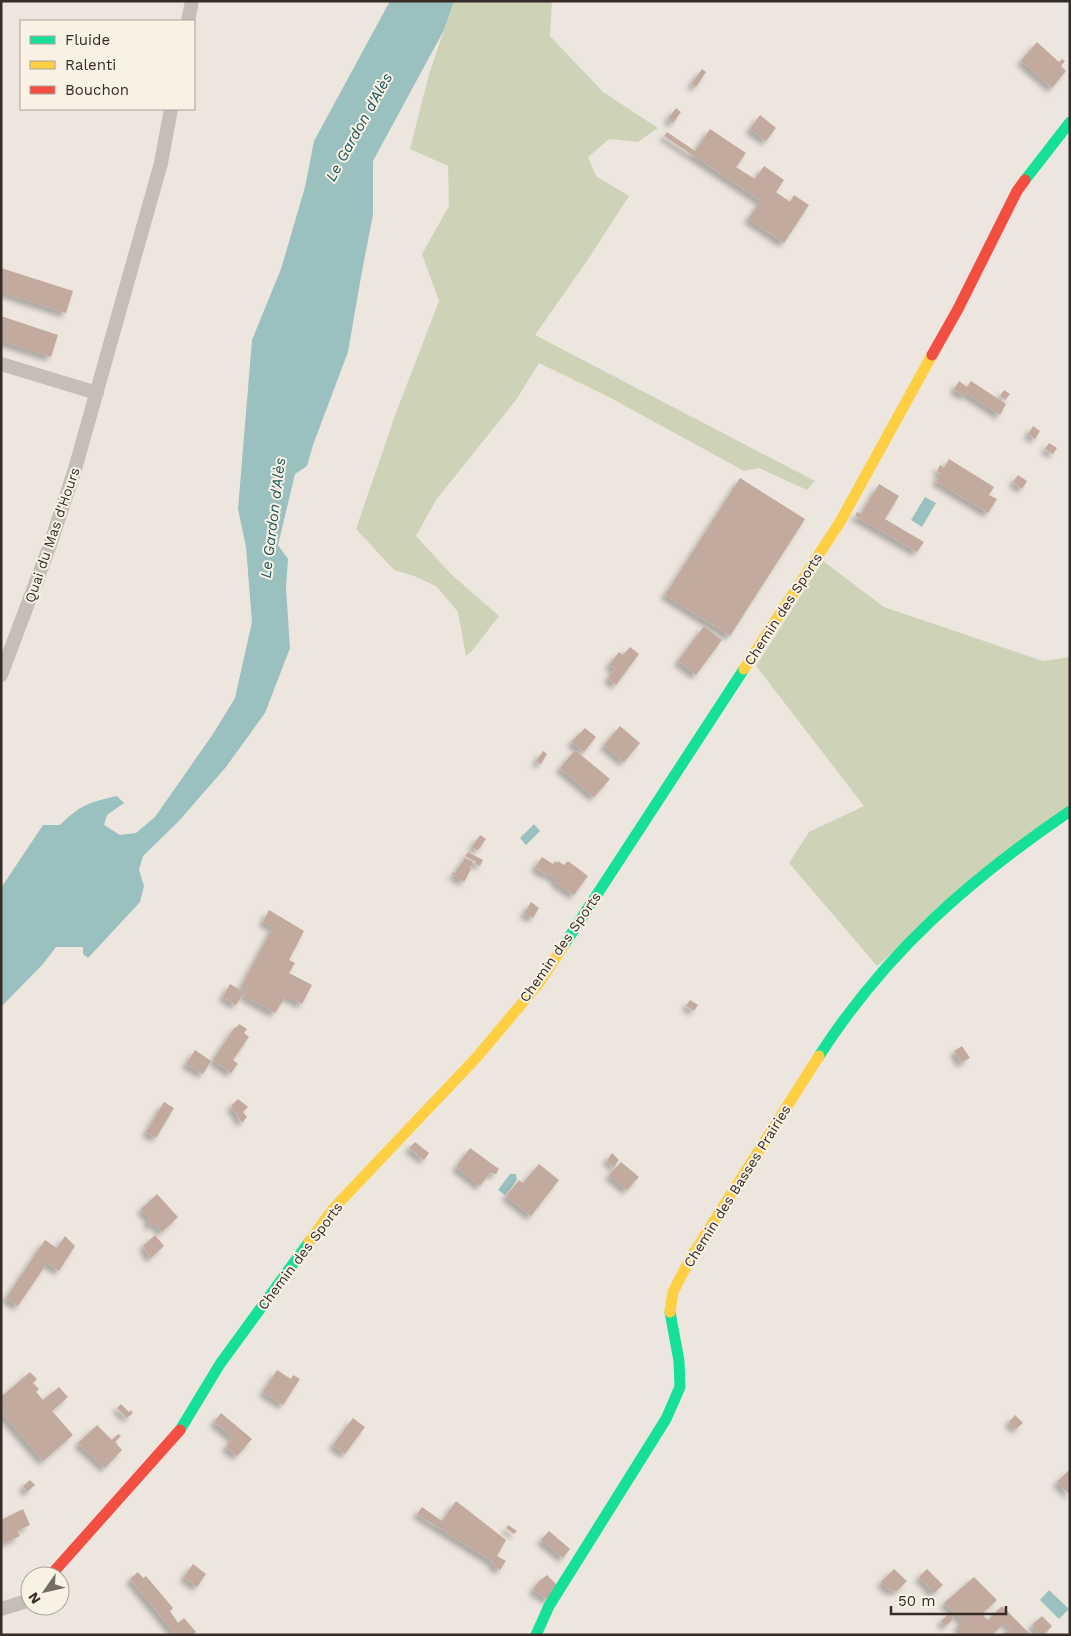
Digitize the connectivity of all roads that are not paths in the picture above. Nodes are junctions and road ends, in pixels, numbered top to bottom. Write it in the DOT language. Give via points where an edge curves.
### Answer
graph roads {
  1 [pos="192,1"];
  2 [pos="188,20"];
  3 [pos="171,110"];
  4 [pos="1070,122"];
  5 [pos="1,364"];
  6 [pos="97,393"];
  7 [pos="1,675"];
  8 [pos="1070,811"];
  9 [pos="59,1566"];
  10 [pos="20,1603"];
  11 [pos="1,1609"];
  12 [pos="536,1635"];
  1 -- 2 [label="street"];
  3 -- 6 [label="street, Quai du Mas d'Hours" via="161,163"];
  4 -- 9 [label="street, Chemin des Sports" via="1017,191 958,309 840,522 539,983 477,1057 333,1209 220,1364 178,1434"];
  5 -- 6 [label="street"];
  6 -- 7 [label="street, Quai du Mas d'Hours" via="50,545"];
  8 -- 12 [label="street, Chemin des Basses Prairies" via="964,890 919,932 873,981 834,1034 690,1258 673,1292 670,1311 680,1388 666,1419 550,1606"];
  10 -- 11 [label="street"];
}
